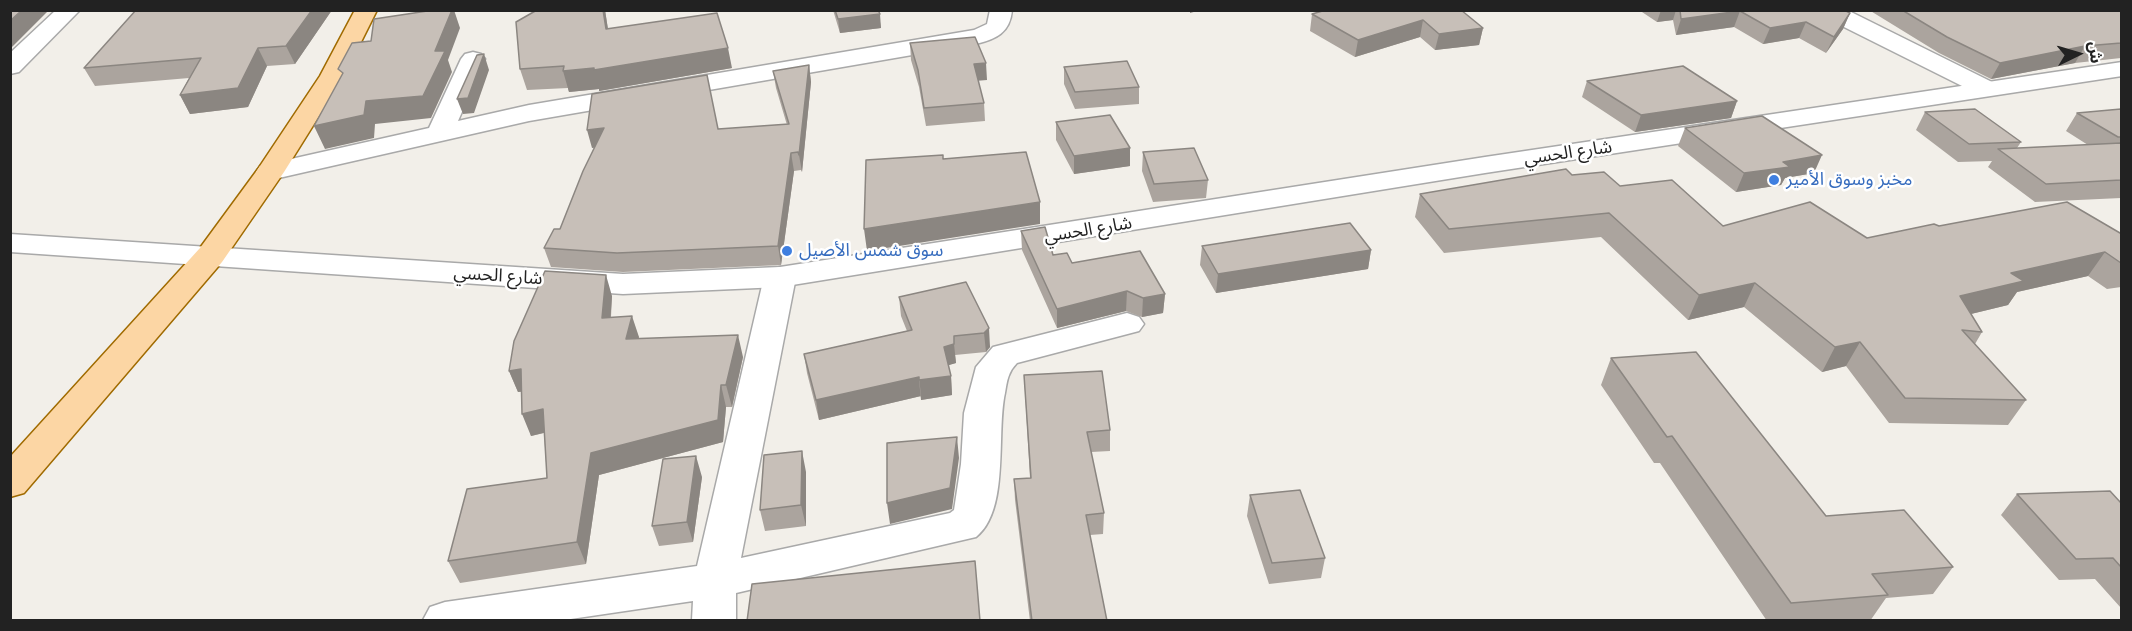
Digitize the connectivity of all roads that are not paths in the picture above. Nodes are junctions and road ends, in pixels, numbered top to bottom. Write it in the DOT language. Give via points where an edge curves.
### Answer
graph roads {
  1 [pos="69,10"];
  2 [pos="366,10"];
  3 [pos="1001,10"];
  4 [pos="1828,10"];
  5 [pos="473,59"];
  6 [pos="10,68"];
  7 [pos="2121,69"];
  8 [pos="1985,88"];
  9 [pos="439,134"];
  10 [pos="270,172"];
  11 [pos="10,243"];
  12 [pos="211,255"];
  13 [pos="780,277"];
  14 [pos="1126,324"];
  15 [pos="10,483"];
  16 [pos="715,582"];
  17 [pos="445,621"];
  18 [pos="714,621"];
  1 -- 6 [label="street"];
  2 -- 10 [label="main road" via="332,76"];
  3 -- 9 [label="street" via="997,28 990,34 529,113"];
  4 -- 8 [label="street"];
  5 -- 9 [label="street"];
  7 -- 8 [label="street, شارع الحسي"];
  8 -- 13 [label="street, شارع الحسي"];
  9 -- 10 [label="street"];
  10 -- 12 [label="main road"];
  11 -- 12 [label="street, شارع الحسي"];
  12 -- 13 [label="street, شارع الحسي" via="622,284"];
  12 -- 15 [label="main road"];
  13 -- 16 [label="street"];
  14 -- 16 [label="street" via="1005,356 993,368 982,413 974,510 962,526"];
  16 -- 17 [label="street"];
  16 -- 18 [label="street"];
}
